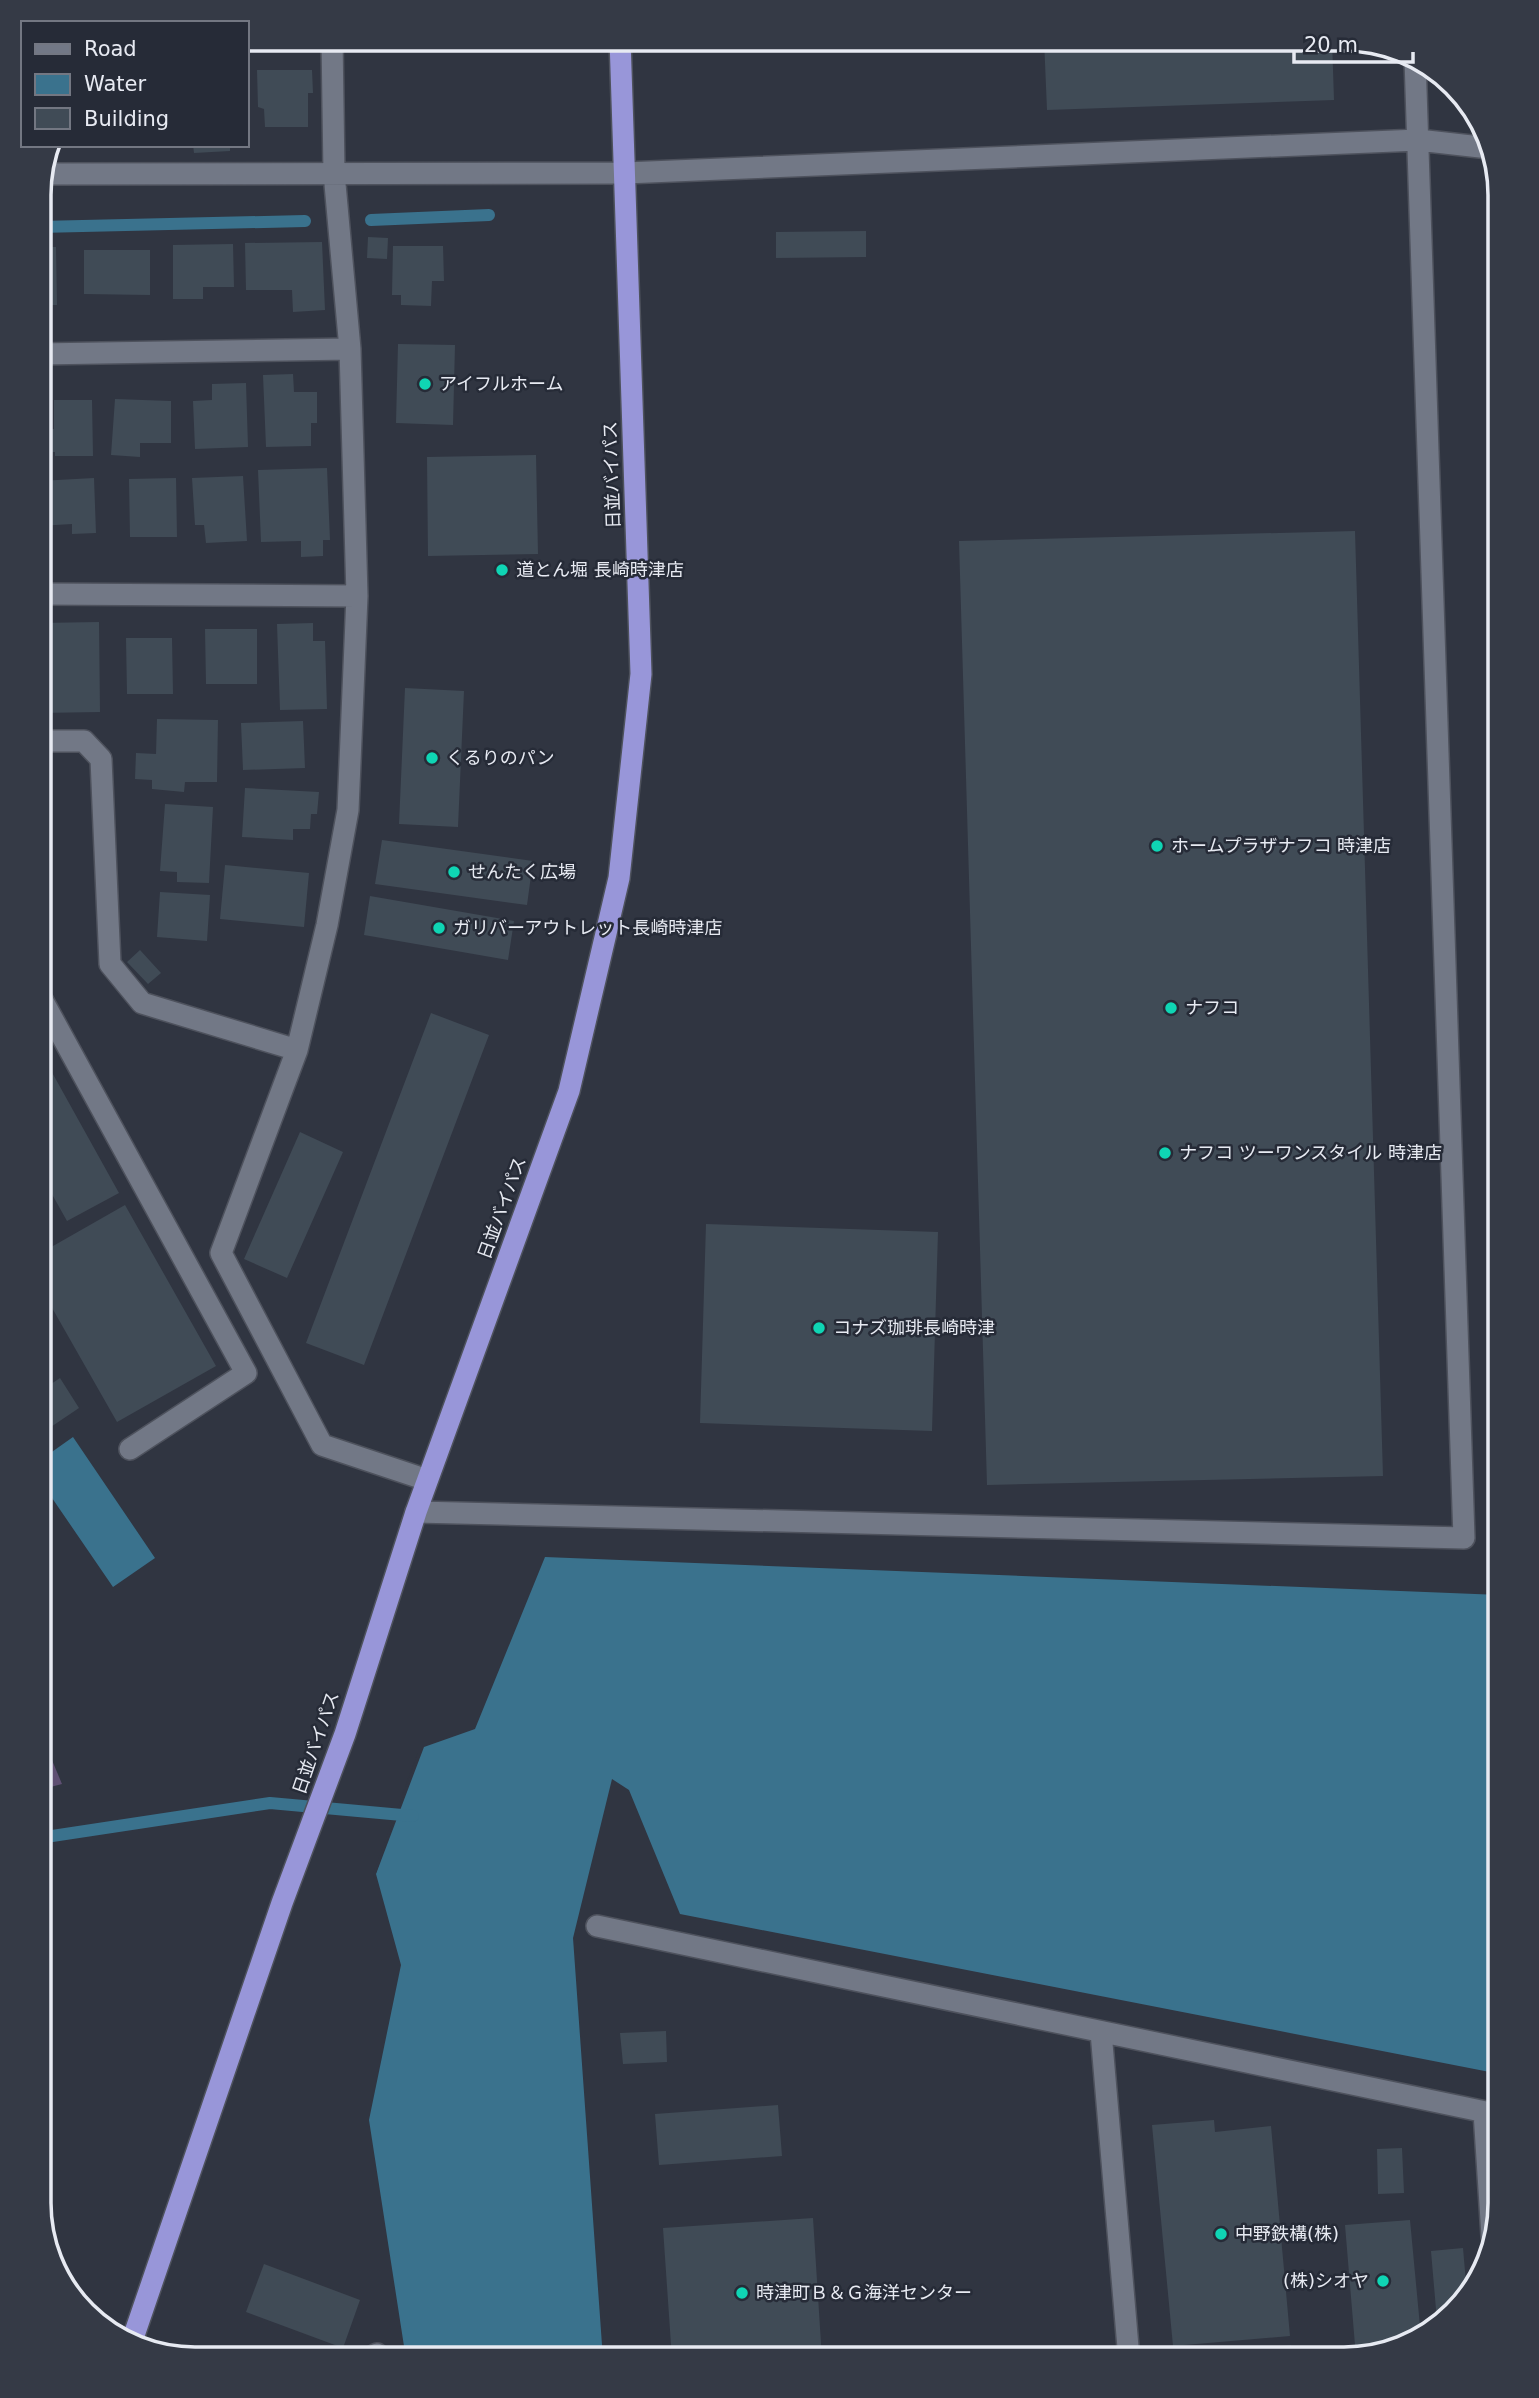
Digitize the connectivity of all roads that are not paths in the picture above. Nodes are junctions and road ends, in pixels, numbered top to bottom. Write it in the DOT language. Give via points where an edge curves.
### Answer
graph roads {
  1 [pos="332,51"];
  2 [pos="620,51"];
  3 [pos="1415,70"];
  4 [pos="1418,140"];
  5 [pos="1481,147"];
  6 [pos="334,173"];
  7 [pos="625,173"];
  8 [pos="52,174"];
  9 [pos="350,349"];
  10 [pos="51,354"];
  11 [pos="51,594"];
  12 [pos="356,596"];
  13 [pos="51,741"];
  14 [pos="51,1016"];
  15 [pos="297,1050"];
  16 [pos="130,1449"];
  17 [pos="427,1480"];
  18 [pos="416,1512"];
  19 [pos="597,1926"];
  20 [pos="1101,2032"];
  21 [pos="1488,2112"];
  22 [pos="135,2334"];
  23 [pos="1128,2347"];
  1 -- 6 [label="street"];
  2 -- 7 [label="highway, 日並バイパス"];
  3 -- 4 [label="street"];
  4 -- 5 [label="street"];
  4 -- 7 [label="street"];
  4 -- 18 [label="street" via="1464,1538"];
  6 -- 7 [label="street"];
  6 -- 8 [label="street"];
  6 -- 9 [label="street"];
  7 -- 17 [label="highway, 日並バイパス" via="641,674 620,878 569,1091"];
  9 -- 10 [label="street"];
  9 -- 12 [label="street"];
  11 -- 12 [label="street"];
  12 -- 15 [label="street" via="348,810"];
  13 -- 15 [label="street" via="83,741 101,759 110,964 142,1003"];
  14 -- 16 [label="street" via="246,1373"];
  15 -- 17 [label="street" via="221,1253 322,1445"];
  17 -- 18 [label="highway, 日並バイパス"];
  18 -- 22 [label="highway, 日並バイパス" via="345,1734 282,1903"];
  19 -- 20 [label="street"];
  20 -- 21 [label="street"];
  20 -- 23 [label="street"];
}
